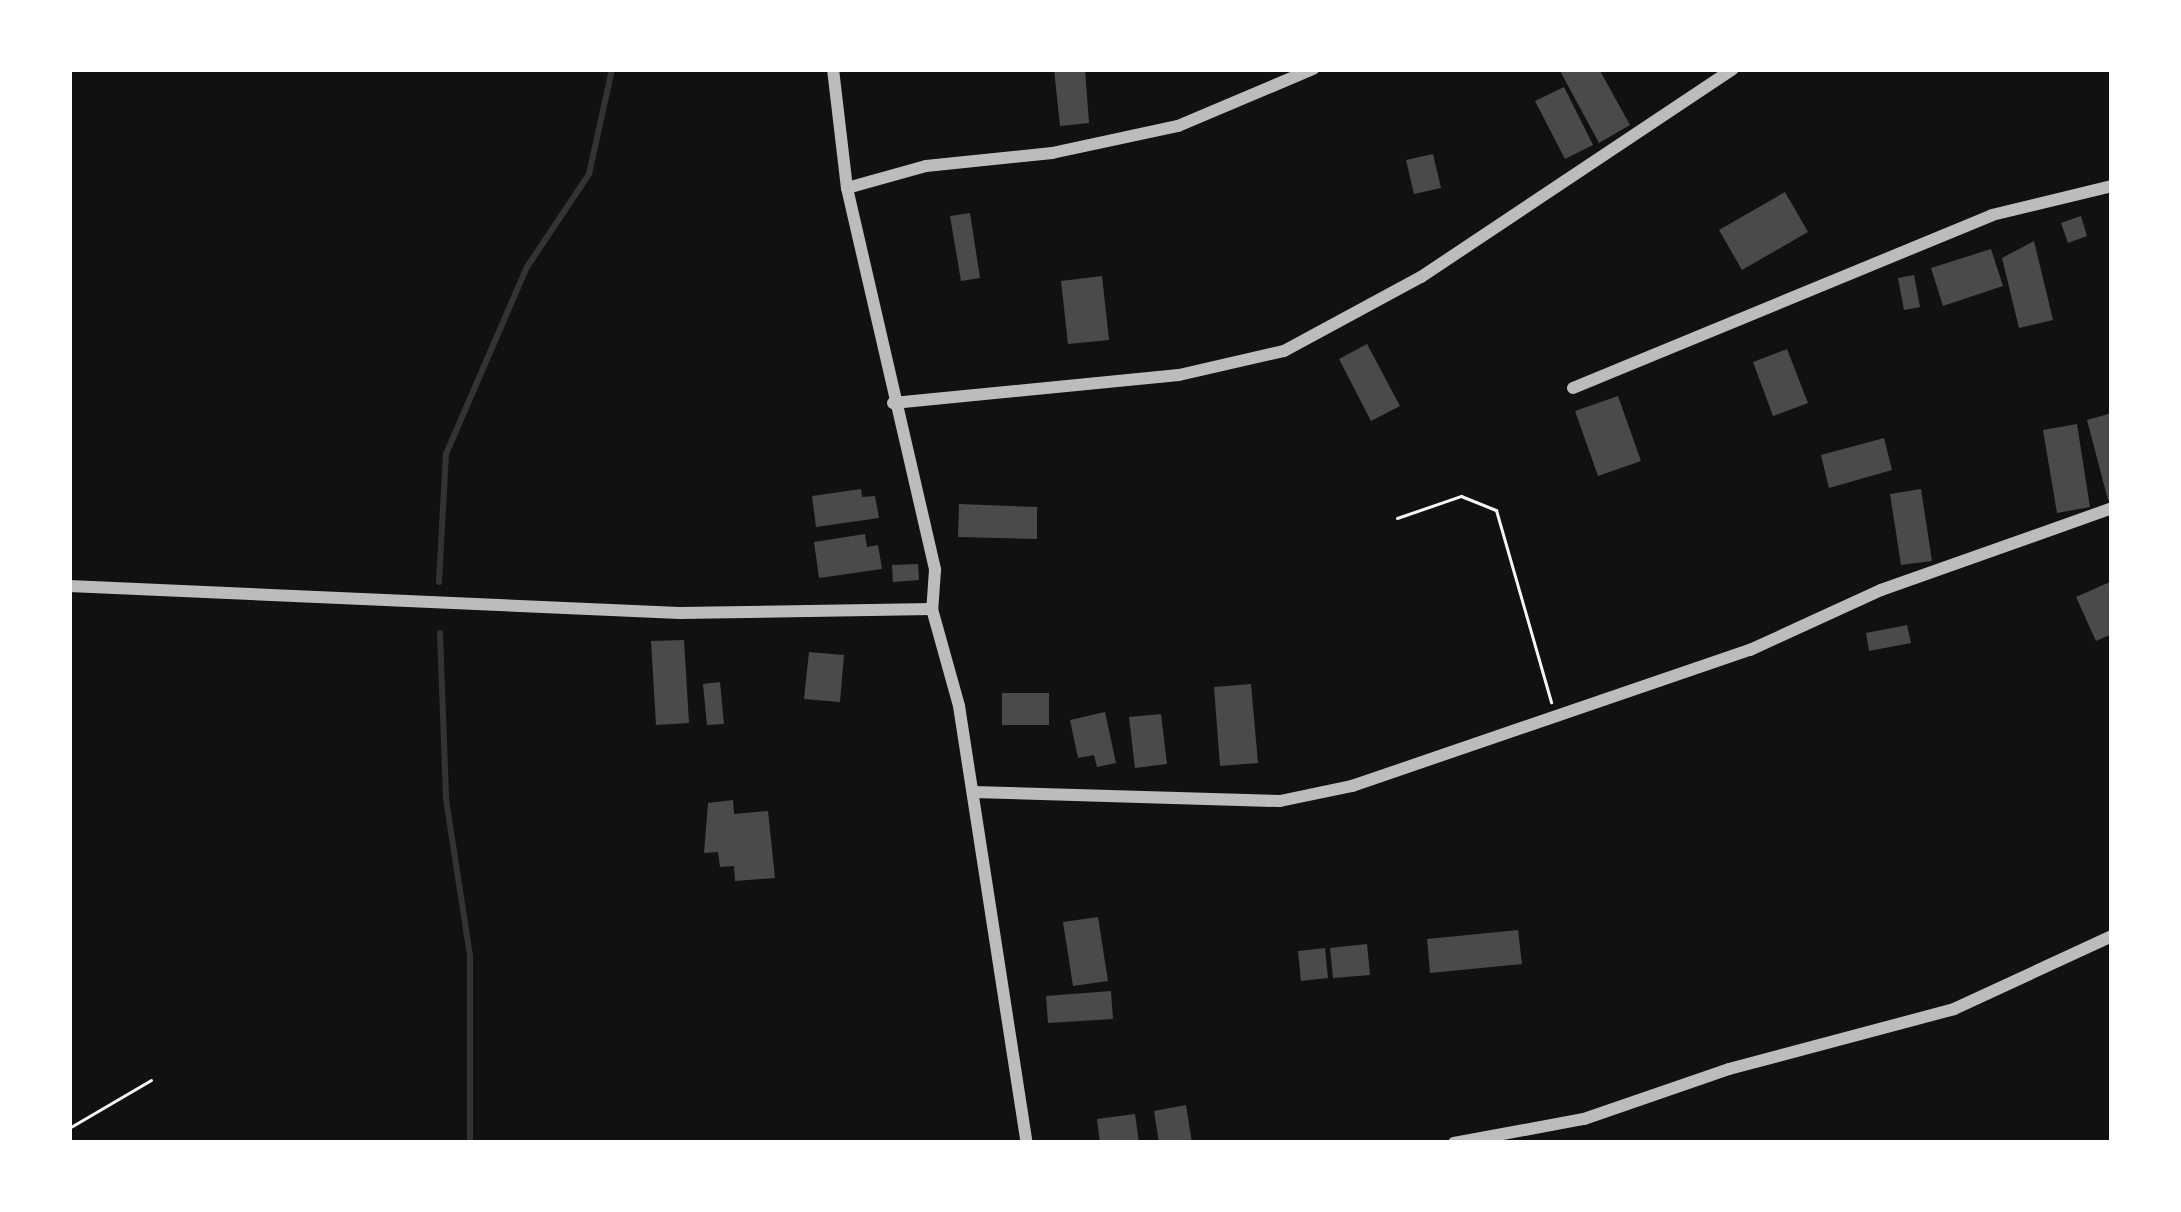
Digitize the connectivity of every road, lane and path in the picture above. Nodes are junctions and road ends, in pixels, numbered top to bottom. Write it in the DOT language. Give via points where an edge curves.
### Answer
graph roads {
  1 [pos="833,69"];
  2 [pos="1313,69"];
  3 [pos="1733,69"];
  4 [pos="2112,186"];
  5 [pos="847,188"];
  6 [pos="1573,388"];
  7 [pos="893,404"];
  8 [pos="2112,508"];
  9 [pos="1397,518"];
  10 [pos="69,586"];
  11 [pos="932,609"];
  12 [pos="1553,715"];
  13 [pos="973,792"];
  14 [pos="2112,936"];
  15 [pos="151,1080"];
  16 [pos="69,1128"];
  17 [pos="1027,1143"];
  18 [pos="1454,1143"];
  1 -- 5 [label="street"];
  2 -- 5 [label="street" via="1178,126 1052,153 926,166"];
  3 -- 7 [label="street" via="1421,277 1284,351 1179,375"];
  4 -- 6 [label="street" via="1992,215"];
  5 -- 7 [label="street"];
  7 -- 11 [label="street" via="934,570"];
  8 -- 12 [label="street" via="1881,590 1750,650"];
  9 -- 12 [label="path" via="1461,496 1496,510"];
  10 -- 11 [label="street" via="679,613"];
  11 -- 13 [label="street"];
  12 -- 13 [label="street" via="1352,786 1280,801"];
  13 -- 17 [label="street"];
  14 -- 18 [label="street" via="1954,1009 1729,1069 1584,1119"];
  15 -- 16 [label="path"];
}
